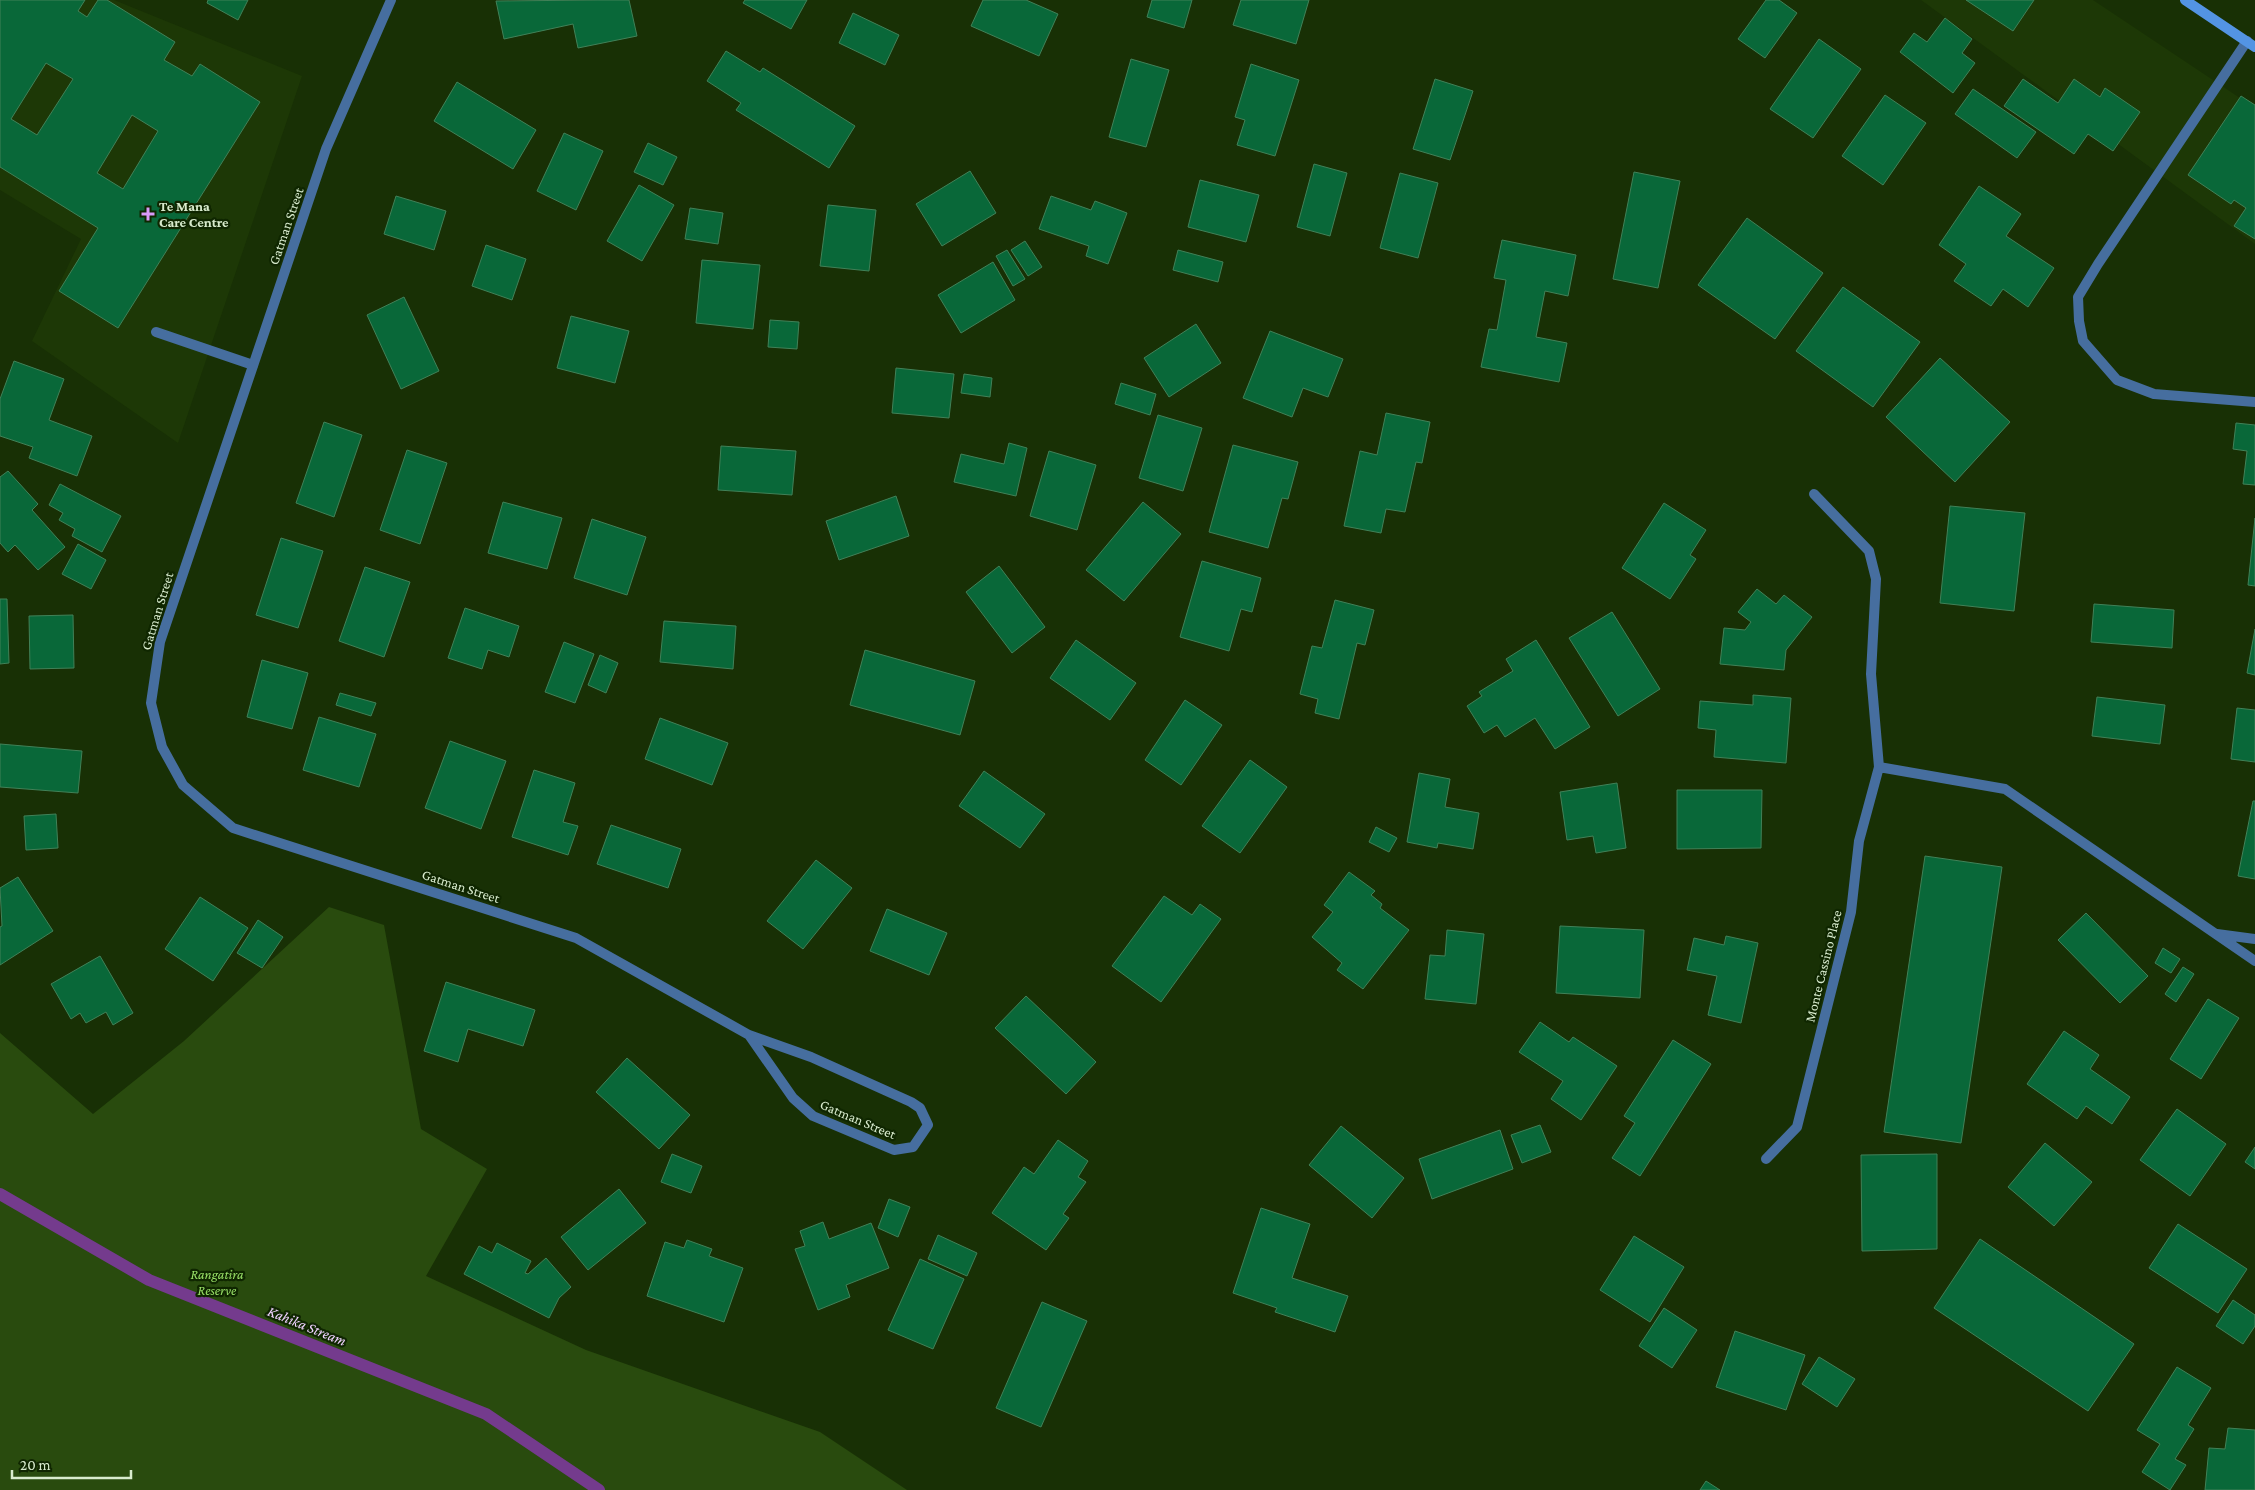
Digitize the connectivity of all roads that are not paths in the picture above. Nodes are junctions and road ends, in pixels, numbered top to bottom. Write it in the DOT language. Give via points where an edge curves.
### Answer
graph roads {
  1 [pos="391,0"];
  2 [pos="2184,0"];
  3 [pos="2251,44"];
  4 [pos="156,332"];
  5 [pos="253,365"];
  6 [pos="2255,402"];
  7 [pos="1814,494"];
  8 [pos="1879,767"];
  9 [pos="2214,934"];
  10 [pos="2255,940"];
  11 [pos="2255,961"];
  12 [pos="749,1035"];
  13 [pos="1766,1158"];
  1 -- 5 [label="street, Gatman Street" via="326,149"];
  2 -- 3 [label="main road"];
  3 -- 6 [label="street" via="2078,297 2083,341 2117,380 2154,394"];
  4 -- 5 [label="street"];
  5 -- 12 [label="street, Gatman Street" via="160,642 151,703 162,747 183,785 233,828 576,938"];
  7 -- 8 [label="street, Monte Cassino Place" via="1869,551 1876,579 1871,674"];
  8 -- 9 [label="street" via="2005,789"];
  8 -- 13 [label="street, Monte Cassino Place" via="1859,841 1850,912 1797,1127"];
  9 -- 10 [label="street"];
  9 -- 11 [label="street"];
  12 -- 12 [label="street, Gatman Street" via="811,1057 911,1102 920,1108 928,1125 913,1147 894,1150 813,1116 794,1098"];
}
